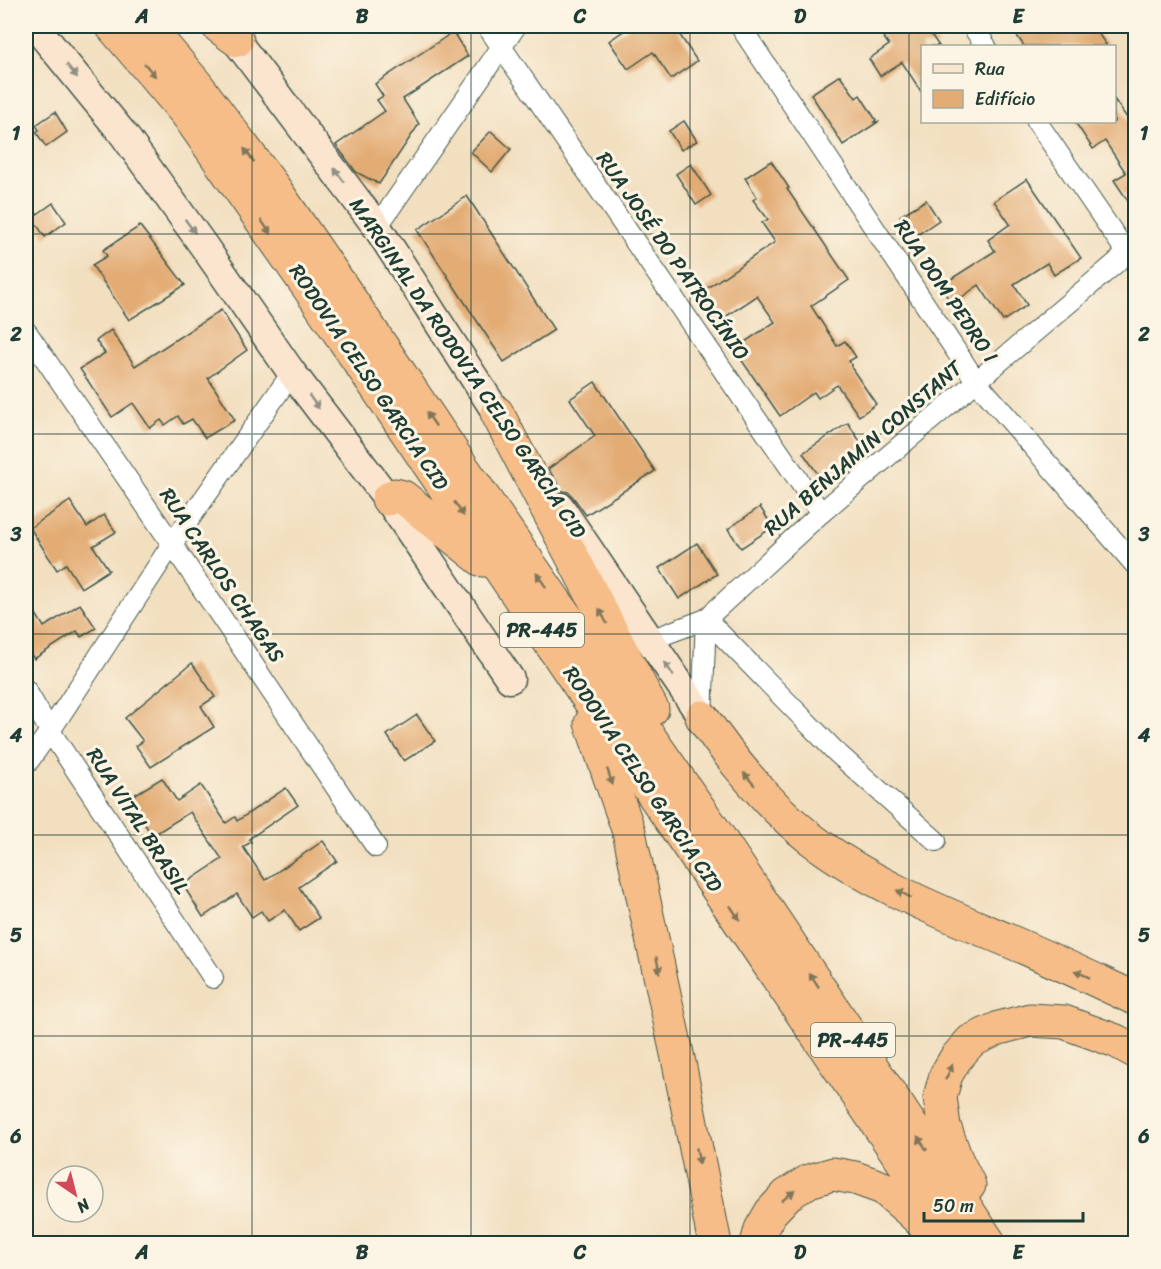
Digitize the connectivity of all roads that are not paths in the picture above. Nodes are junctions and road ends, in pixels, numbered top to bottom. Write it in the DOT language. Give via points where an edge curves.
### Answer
graph roads {
  1 [pos="35,26"];
  2 [pos="112,26"];
  3 [pos="147,26"];
  4 [pos="487,26"];
  5 [pos="516,26"];
  6 [pos="740,26"];
  7 [pos="972,26"];
  8 [pos="226,30"];
  9 [pos="985,45"];
  10 [pos="501,48"];
  11 [pos="1038,123"];
  12 [pos="377,227"];
  13 [pos="1131,249"];
  14 [pos="26,331"];
  15 [pos="292,373"];
  16 [pos="976,381"];
  17 [pos="497,413"];
  18 [pos="388,499"];
  19 [pos="821,513"];
  20 [pos="172,544"];
  21 [pos="1136,566"];
  22 [pos="508,582"];
  23 [pos="706,619"];
  24 [pos="650,640"];
  25 [pos="510,679"];
  26 [pos="577,681"];
  27 [pos="26,690"];
  28 [pos="702,717"];
  29 [pos="50,731"];
  30 [pos="26,765"];
  31 [pos="718,836"];
  32 [pos="936,841"];
  33 [pos="376,848"];
  34 [pos="213,978"];
  35 [pos="1136,999"];
  36 [pos="1136,1052"];
  37 [pos="715,1244"];
  38 [pos="757,1244"];
  39 [pos="943,1244"];
  40 [pos="959,1244"];
  41 [pos="990,1244"];
  42 [pos="997,1244"];
  1 -- 15 [label="street, one-way" via="124,135"];
  2 -- 22 [label="highway, RODOVIA CELSO GARCIA CID / PR-445, one-way" via="187,114"];
  31 -- 3 [label="highway, RODOVIA CELSO GARCIA CID / PR-445, one-way" via="274,188"];
  4 -- 10 [label="street, RUA JOSÉ DO PATROCÍNIO"];
  5 -- 10 [label="street"];
  6 -- 16 [label="street, RUA DOM PEDRO I"];
  7 -- 9 [label="street"];
  12 -- 8 [label="street, MARGINAL DA RODOVIA CELSO GARCIA CID, one-way"];
  10 -- 12 [label="street"];
  10 -- 19 [label="street, RUA JOSÉ DO PATROCÍNIO"];
  11 -- 13 [label="street"];
  12 -- 17 [label="street, MARGINAL DA RODOVIA CELSO GARCIA CID"];
  13 -- 16 [label="street, RUA BENJAMIN CONSTANT"];
  14 -- 20 [label="street, RUA CARLOS CHAGAS"];
  15 -- 18 [label="street, one-way"];
  15 -- 20 [label="street"];
  16 -- 19 [label="street, RUA BENJAMIN CONSTANT"];
  16 -- 21 [label="street, RUA DOM PEDRO I"];
  17 -- 24 [label="street, MARGINAL DA RODOVIA CELSO GARCIA CID"];
  31 -- 17 [label="highway, one-way"];
  18 -- 22 [label="highway" via="403,496"];
  18 -- 25 [label="street"];
  19 -- 23 [label="street, RUA BENJAMIN CONSTANT"];
  20 -- 29 [label="street"];
  20 -- 33 [label="street, RUA CARLOS CHAGAS"];
  22 -- 26 [label="highway, RODOVIA CELSO GARCIA CID / PR-445"];
  23 -- 24 [label="street, RUA BENJAMIN CONSTANT"];
  23 -- 28 [label="street"];
  23 -- 32 [label="street" via="836,752"];
  28 -- 24 [label="street, MARGINAL DA RODOVIA CELSO GARCIA CID, one-way"];
  26 -- 37 [label="highway, one-way" via="629,832"];
  26 -- 40 [label="highway, RODOVIA CELSO GARCIA CID / PR-445, one-way"];
  27 -- 29 [label="street, RUA VITAL BRASIL"];
  35 -- 28 [label="highway, one-way" via="922,903 848,865 810,838 767,799"];
  29 -- 30 [label="street"];
  29 -- 34 [label="street, RUA VITAL BRASIL"];
  41 -- 31 [label="highway, RODOVIA CELSO GARCIA CID / PR-445, one-way"];
  42 -- 36 [label="highway, one-way" via="944,1126 940,1097 956,1058 971,1041 1030,1020 1064,1022"];
  38 -- 39 [label="highway, one-way" via="771,1212 787,1195 809,1181 833,1174 883,1188"];
}
